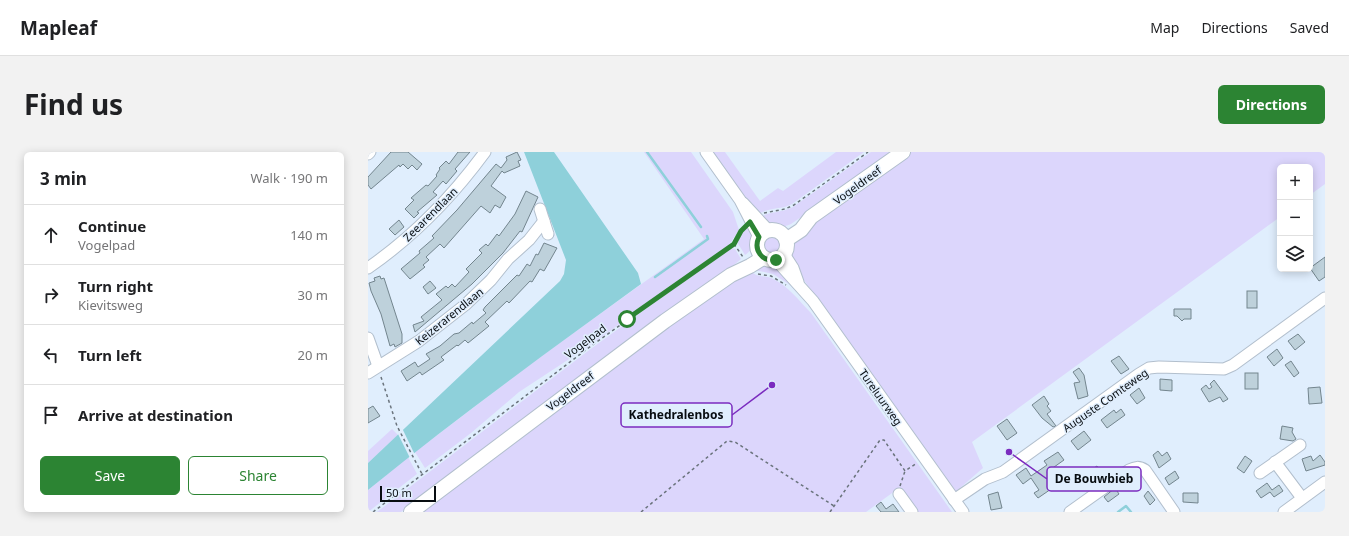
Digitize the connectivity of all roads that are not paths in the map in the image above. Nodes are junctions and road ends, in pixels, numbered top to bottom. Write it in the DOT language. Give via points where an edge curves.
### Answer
graph roads {
  1 [pos="485,152"];
  2 [pos="706,152"];
  3 [pos="903,152"];
  4 [pos="540,209"];
  5 [pos="544,221"];
  6 [pos="548,234"];
  7 [pos="772,245"];
  8 [pos="368,268"];
  9 [pos="1325,298"];
  10 [pos="368,338"];
  11 [pos="378,366"];
  12 [pos="368,373"];
  13 [pos="1300,445"];
  14 [pos="1275,462"];
  15 [pos="1260,473"];
  16 [pos="1325,482"];
  17 [pos="899,494"];
  18 [pos="1302,498"];
  19 [pos="954,500"];
  20 [pos="411,512"];
  21 [pos="912,512"];
  22 [pos="963,512"];
  23 [pos="1070,512"];
  24 [pos="1174,512"];
  25 [pos="1284,512"];
  1 -- 8 [label="street, Zeearendlaan" via="446,202 388,254"];
  2 -- 7 [label="street, Tureluurweg"];
  3 -- 7 [label="main road, Vogeldreef" via="811,218 801,230"];
  4 -- 5 [label="street"];
  5 -- 6 [label="street"];
  5 -- 11 [label="street, Keizerarendlaan" via="529,240 465,305 419,341"];
  7 -- 19 [label="street, Tureluurweg" via="794,268 798,283"];
  7 -- 20 [label="main road, Vogeldreef" via="750,266 731,275 582,382"];
  9 -- 19 [label="street, Auguste Comteweg" via="1224,369 1149,368 1003,472 984,479"];
  10 -- 11 [label="street"];
  11 -- 12 [label="street, Keizerarendlaan"];
  13 -- 14 [label="street"];
  14 -- 15 [label="street"];
  14 -- 18 [label="street"];
  16 -- 18 [label="street"];
  17 -- 21 [label="street"];
  18 -- 25 [label="street"];
  19 -- 22 [label="street, Tureluurweg"];
  23 -- 24 [label="street" via="1135,467 1145,470"];
}
